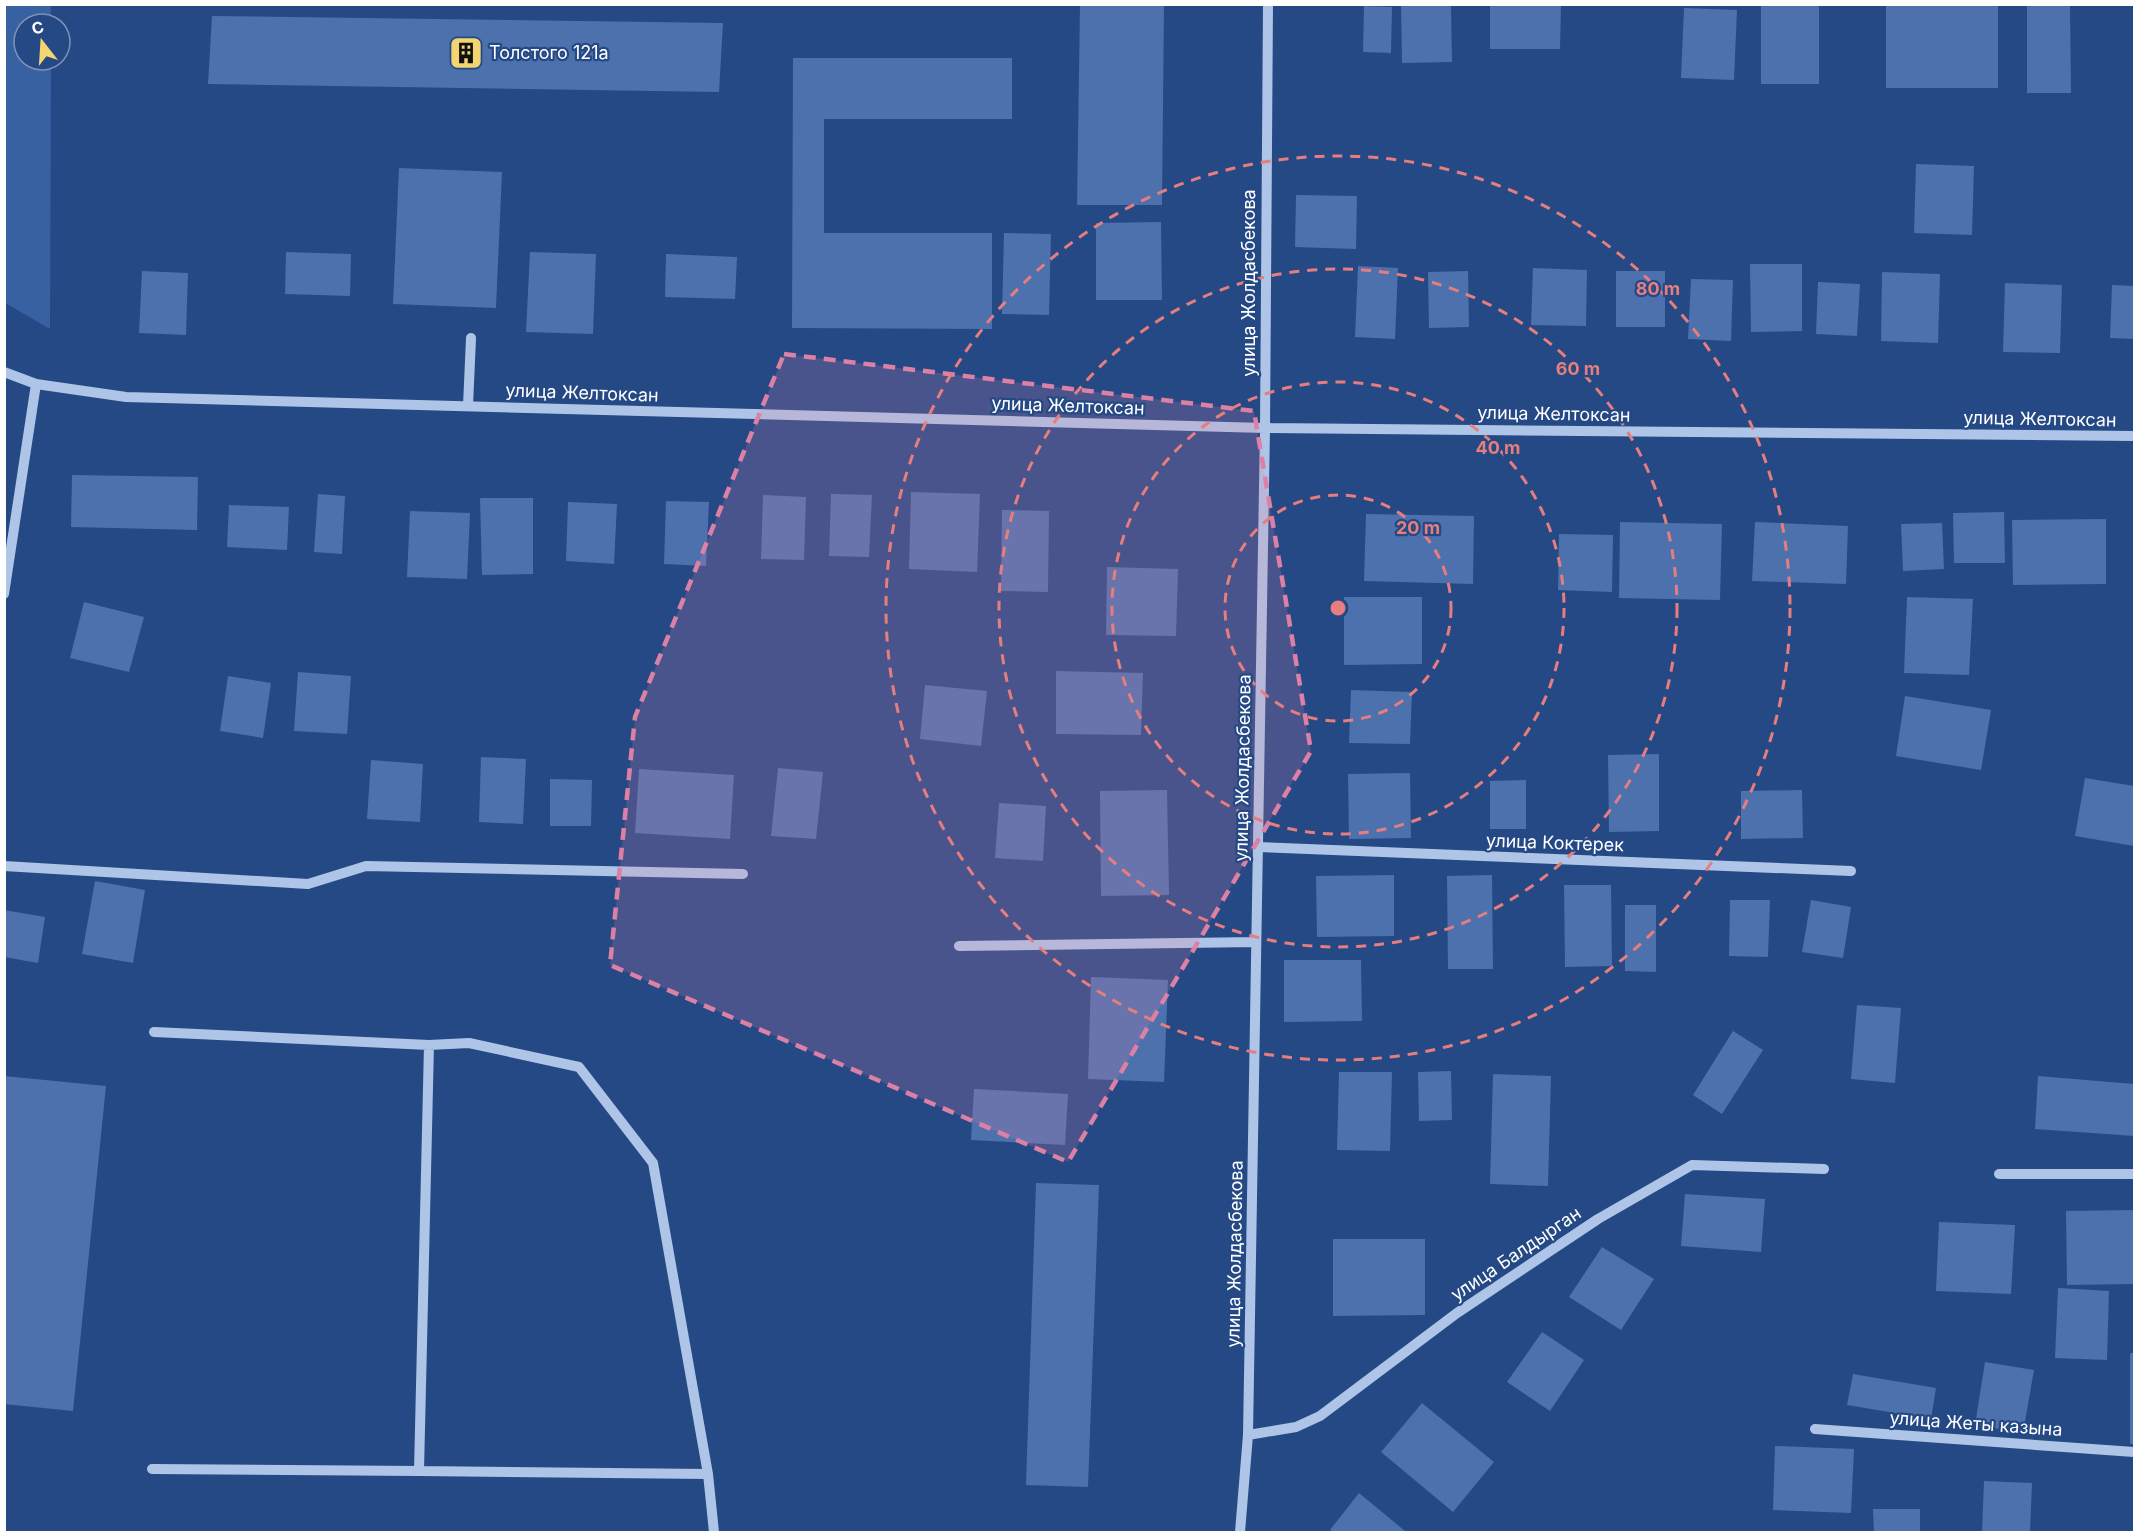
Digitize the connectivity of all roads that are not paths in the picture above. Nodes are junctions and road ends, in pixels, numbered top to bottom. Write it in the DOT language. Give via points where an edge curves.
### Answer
graph roads {
  1 [pos="1268,4"];
  2 [pos="471,338"];
  3 [pos="4,372"];
  4 [pos="36,384"];
  5 [pos="468,406"];
  6 [pos="1265,428"];
  7 [pos="2134,436"];
  8 [pos="4,594"];
  9 [pos="1258,847"];
  10 [pos="4,866"];
  11 [pos="1851,871"];
  12 [pos="743,874"];
  13 [pos="1256,942"];
  14 [pos="959,946"];
  15 [pos="154,1032"];
  16 [pos="429,1045"];
  17 [pos="1824,1170"];
  18 [pos="1999,1174"];
  19 [pos="2134,1174"];
  20 [pos="1815,1429"];
  21 [pos="1248,1435"];
  22 [pos="2134,1452"];
  23 [pos="152,1469"];
  24 [pos="419,1470"];
  25 [pos="708,1474"];
  26 [pos="714,1533"];
  27 [pos="1239,1533"];
  1 -- 6 [label="street, улица Жолдасбекова"];
  2 -- 5 [label="street"];
  3 -- 4 [label="street, улица Желтоксан"];
  4 -- 5 [label="street, улица Желтоксан" via="126,397"];
  4 -- 8 [label="street"];
  5 -- 6 [label="street, улица Желтоксан"];
  6 -- 7 [label="street, улица Желтоксан"];
  6 -- 9 [label="street, улица Жолдасбекова"];
  9 -- 11 [label="street, улица Коктерек"];
  9 -- 13 [label="street, улица Жолдасбекова"];
  10 -- 12 [label="street" via="308,884 366,866"];
  13 -- 14 [label="street"];
  13 -- 21 [label="street, улица Жолдасбекова"];
  15 -- 16 [label="street"];
  16 -- 24 [label="street"];
  16 -- 25 [label="street" via="469,1043 579,1067 652,1163"];
  17 -- 21 [label="street, улица Балдырган" via="1692,1165 1598,1219 1457,1313 1320,1416 1296,1427"];
  18 -- 19 [label="street"];
  20 -- 22 [label="street, улица Жеты казына"];
  21 -- 27 [label="street, улица Жолдасбекова"];
  23 -- 24 [label="street"];
  24 -- 25 [label="street"];
  25 -- 26 [label="street"];
}
